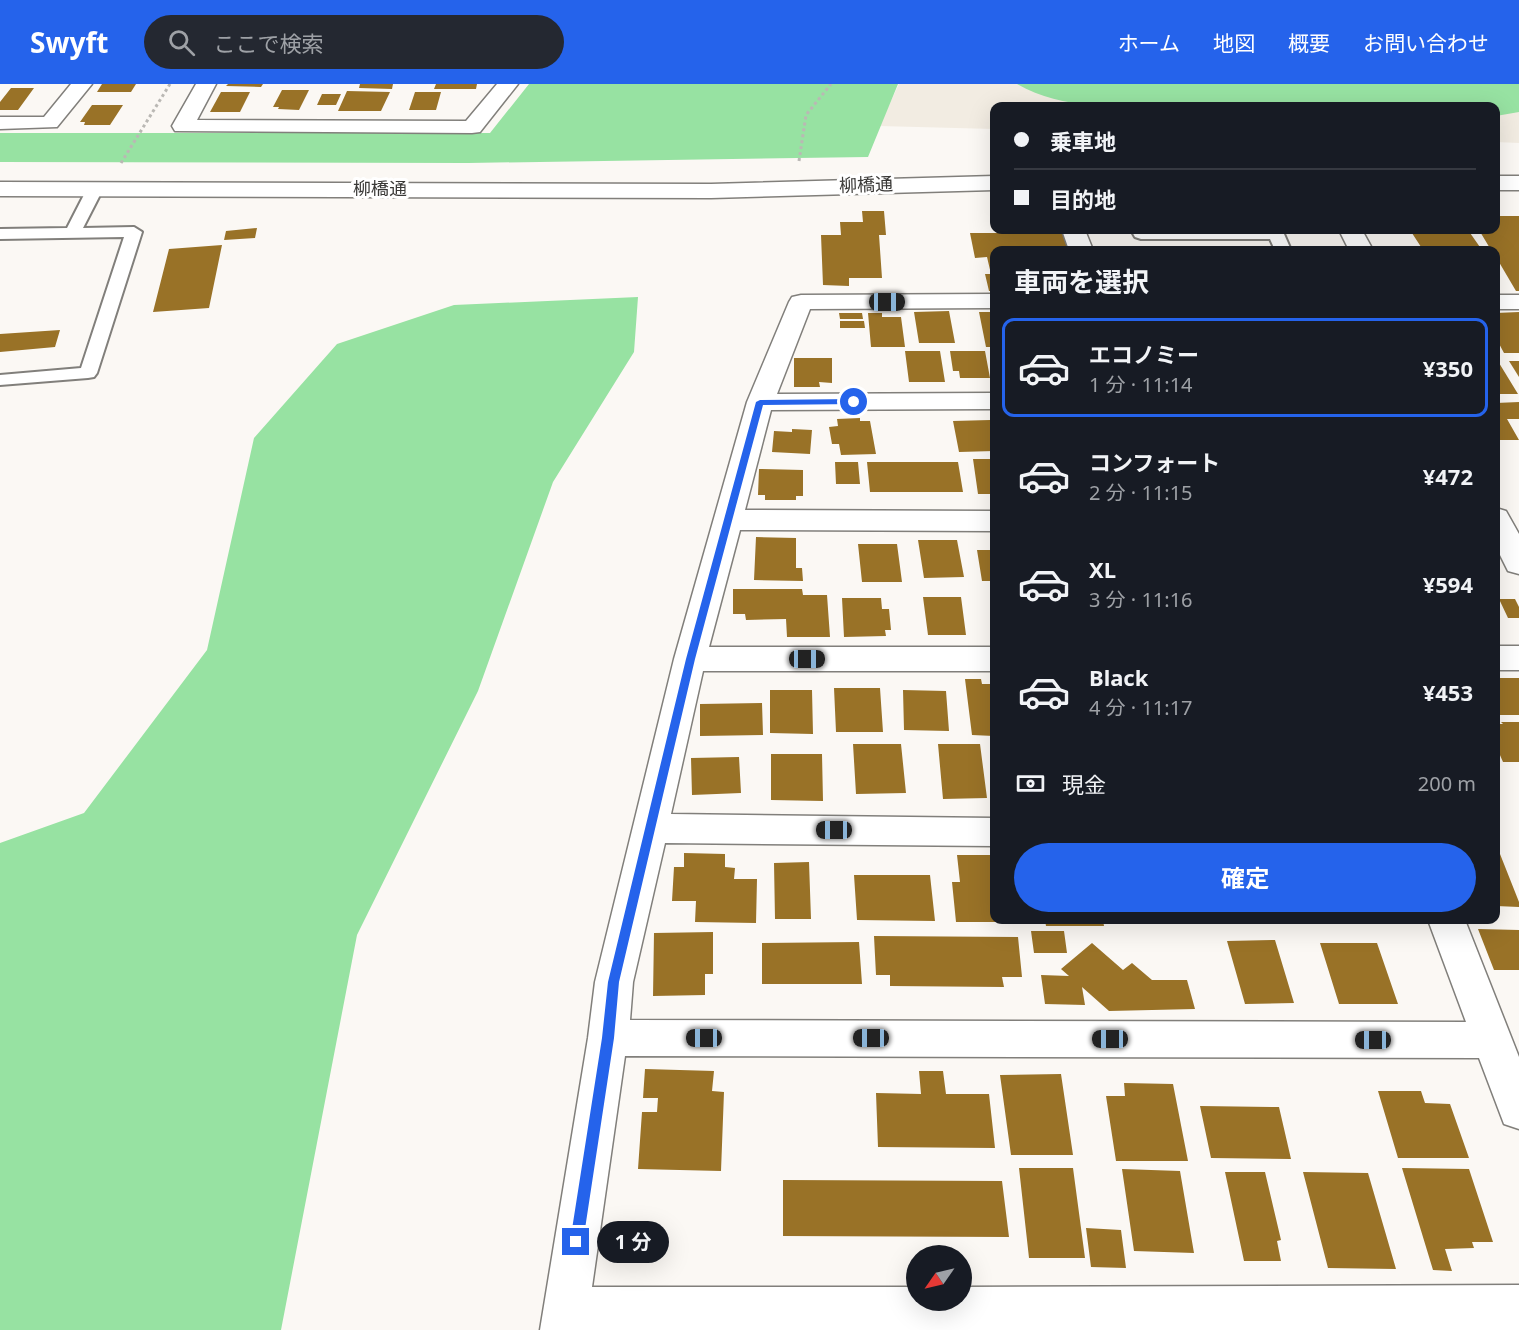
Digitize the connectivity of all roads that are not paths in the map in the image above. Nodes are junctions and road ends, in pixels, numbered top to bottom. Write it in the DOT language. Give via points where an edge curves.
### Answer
graph roads {
  1 [pos="82,84"];
  2 [pos="206,84"];
  3 [pos="508,84"];
  4 [pos="0,123"];
  5 [pos="0,173"];
  6 [pos="990,183"];
  7 [pos="1500,183"];
  8 [pos="1519,183"];
  9 [pos="902,184"];
  10 [pos="0,189"];
  11 [pos="95,189"];
  12 [pos="72,233"];
  13 [pos="0,234"];
  14 [pos="990,301"];
  15 [pos="1500,302"];
  16 [pos="1519,302"];
  17 [pos="0,380"];
  18 [pos="990,401"];
  19 [pos="760,402"];
  20 [pos="729,520"];
  21 [pos="990,521"];
  22 [pos="1500,526"];
  23 [pos="1519,564"];
  24 [pos="1500,658"];
  25 [pos="1519,658"];
  26 [pos="690,659"];
  27 [pos="990,659"];
  28 [pos="652,828"];
  29 [pos="990,832"];
  30 [pos="1449,924"];
  31 [pos="608,1038"];
  32 [pos="1493,1040"];
  33 [pos="1519,1110"];
  34 [pos="1519,1308"];
  35 [pos="565,1320"];
  1 -- 4 [label="street" via="50,123"];
  2 -- 3 [label="street" via="183,126 472,127"];
  5 -- 9 [label="street, 柳橋通" via="696,176"];
  6 -- 9 [label="street"];
  7 -- 8 [label="street"];
  9 -- 11 [label="street, 柳橋通" via="711,191"];
  10 -- 11 [label="street, 柳橋通"];
  11 -- 12 [label="lane"];
  12 -- 13 [label="lane"];
  12 -- 17 [label="lane" via="134,232 88,373"];
  14 -- 19 [label="street" via="801,302"];
  15 -- 16 [label="street"];
  18 -- 19 [label="street"];
  19 -- 20 [label="street"];
  20 -- 21 [label="street"];
  20 -- 26 [label="street"];
  22 -- 23 [label="street"];
  24 -- 25 [label="street"];
  26 -- 27 [label="street"];
  26 -- 28 [label="street"];
  28 -- 29 [label="street"];
  28 -- 31 [label="street" via="614,982"];
  30 -- 32 [label="street"];
  31 -- 32 [label="street"];
  31 -- 35 [label="street"];
  32 -- 33 [label="street"];
  34 -- 35 [label="street"];
}
